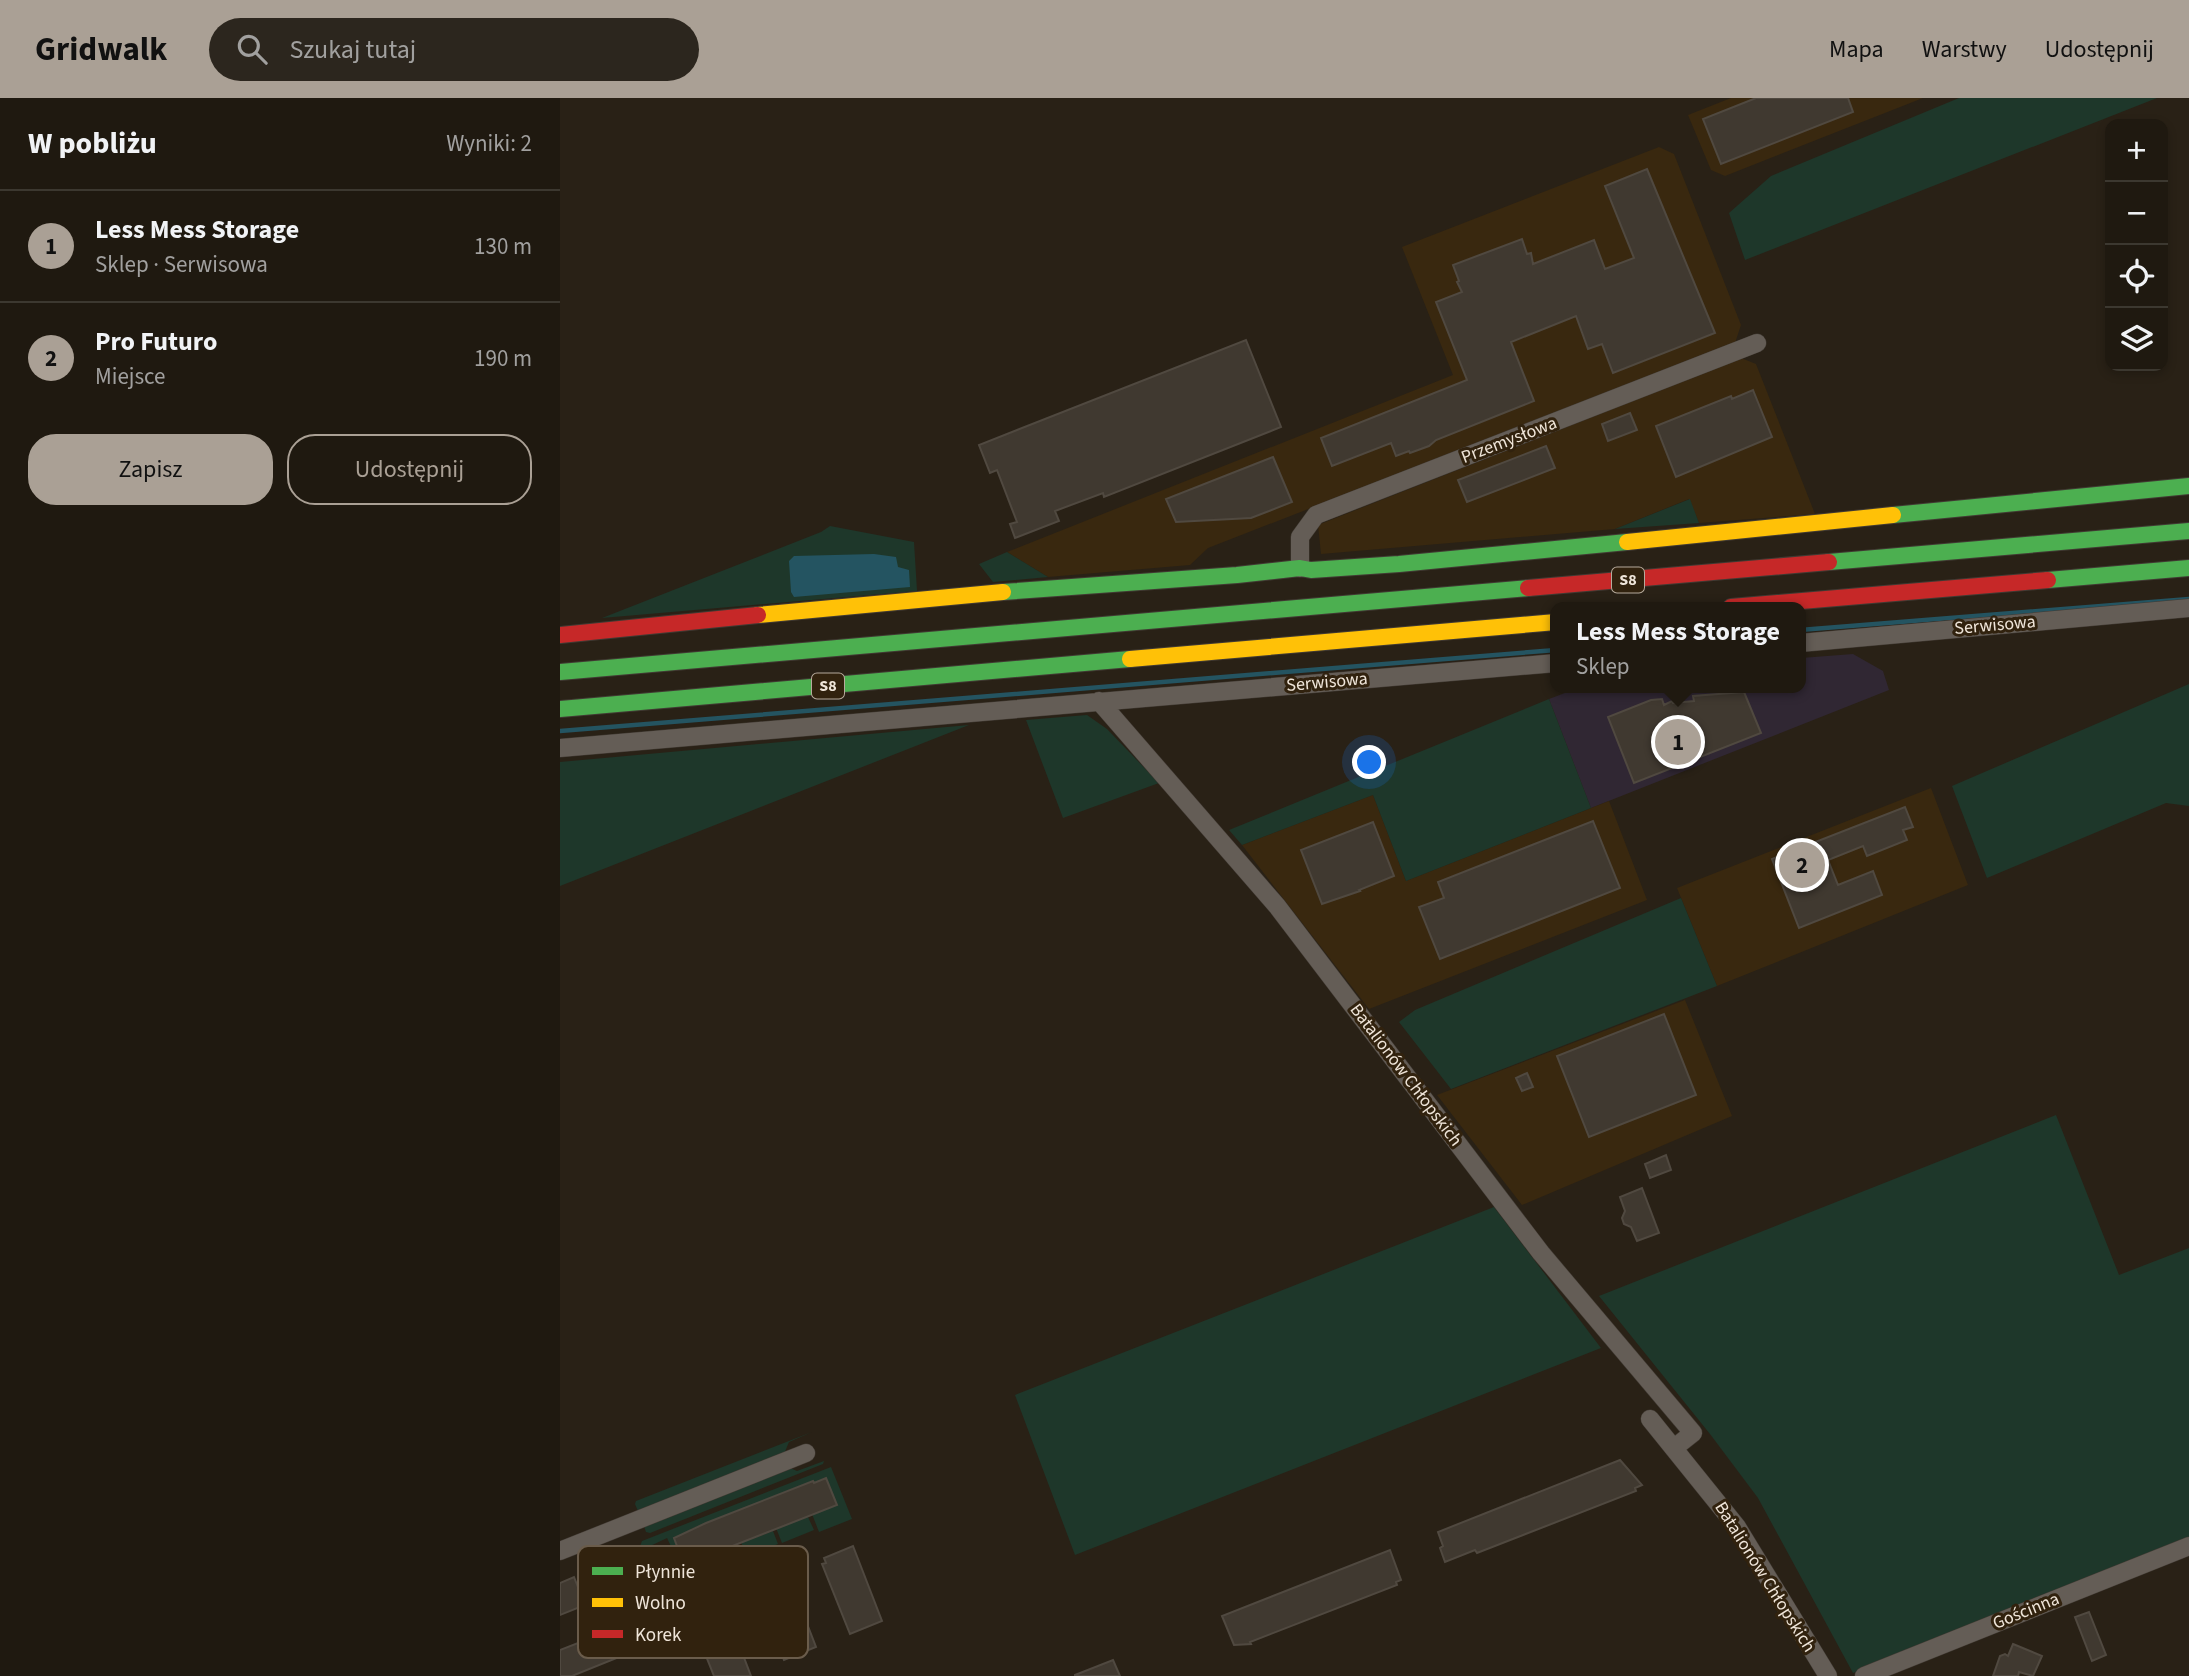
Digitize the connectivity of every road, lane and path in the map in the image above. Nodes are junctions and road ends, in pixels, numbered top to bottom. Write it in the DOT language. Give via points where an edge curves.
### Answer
graph roads {
  1 [pos="1757,343"];
  2 [pos="2189,486"];
  3 [pos="2189,531"];
  4 [pos="1300,568"];
  5 [pos="2189,568"];
  6 [pos="1790,602"];
  7 [pos="2189,608"];
  8 [pos="1550,623"];
  9 [pos="560,635"];
  10 [pos="1806,643"];
  11 [pos="1550,663"];
  12 [pos="560,672"];
  13 [pos="1099,701"];
  14 [pos="560,709"];
  15 [pos="560,748"];
  16 [pos="1650,1419"];
  17 [pos="1674,1448"];
  18 [pos="806,1453"];
  19 [pos="2189,1546"];
  20 [pos="560,1550"];
  21 [pos="1828,1676"];
  22 [pos="1864,1676"];
  1 -- 4 [label="street, Przemysłowa" via="1315,515 1300,537"];
  2 -- 4 [label="main road" via="1399,564"];
  3 -- 12 [label="main road, S8"];
  4 -- 9 [label="main road"];
  5 -- 6 [label="main road"];
  7 -- 10 [label="street, Serwisowa"];
  8 -- 14 [label="main road, S8"];
  11 -- 13 [label="street, Serwisowa"];
  13 -- 15 [label="street, Serwisowa"];
  13 -- 17 [label="street, Batalionów Chłopskich" via="1277,906 1541,1253 1693,1433"];
  16 -- 17 [label="street, Batalionów Chłopskich"];
  17 -- 21 [label="street, Batalionów Chłopskich" via="1737,1527"];
  18 -- 20 [label="street"];
  19 -- 22 [label="street, Gościnna"];
}
